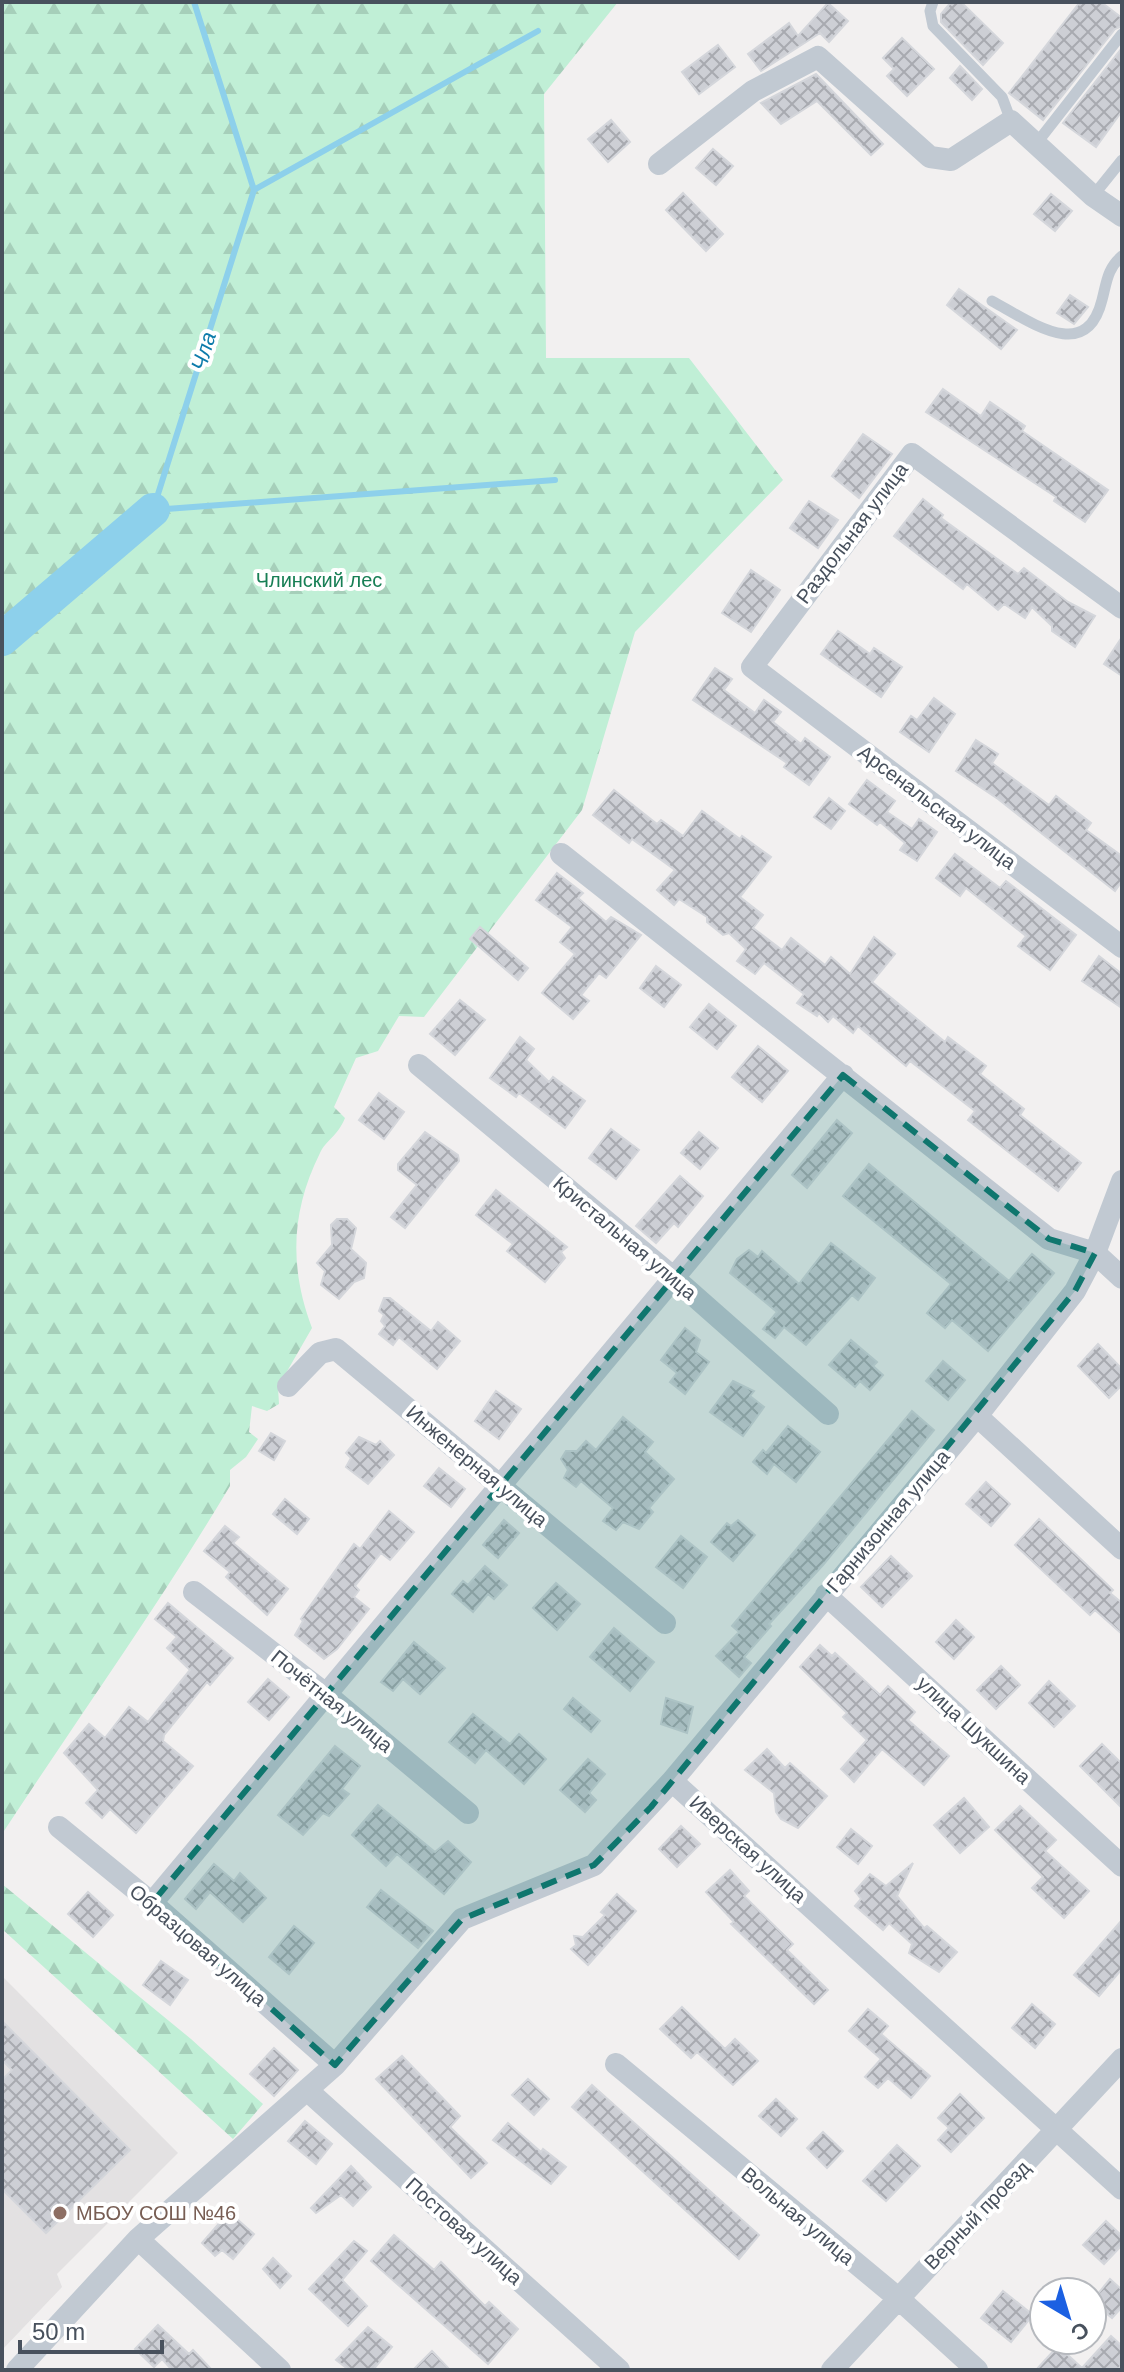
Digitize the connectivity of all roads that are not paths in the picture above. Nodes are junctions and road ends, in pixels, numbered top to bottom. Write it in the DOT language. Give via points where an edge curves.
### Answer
graph roads {
  1 [pos="933,2"];
  2 [pos="1122,34"];
  3 [pos="1011,121"];
  4 [pos="1036,144"];
  5 [pos="1122,160"];
  6 [pos="659,164"];
  7 [pos="1093,196"];
  8 [pos="1122,216"];
  9 [pos="1122,256"];
  10 [pos="992,301"];
  11 [pos="1122,608"];
  12 [pos="752,667"];
  13 [pos="561,854"];
  14 [pos="1122,947"];
  15 [pos="419,1065"];
  16 [pos="843,1075"];
  17 [pos="1122,1181"];
  18 [pos="1095,1253"];
  19 [pos="674,1278"];
  20 [pos="1122,1278"];
  21 [pos="288,1386"];
  22 [pos="828,1414"];
  23 [pos="977,1416"];
  24 [pos="502,1486"];
  25 [pos="1122,1549"];
  26 [pos="194,1592"];
  27 [pos="826,1595"];
  28 [pos="665,1623"];
  29 [pos="327,1695"];
  30 [pos="672,1781"];
  31 [pos="468,1813"];
  32 [pos="59,1827"];
  33 [pos="1122,1866"];
  34 [pos="152,1903"];
  35 [pos="1122,2059"];
  36 [pos="616,2064"];
  37 [pos="335,2065"];
  38 [pos="308,2091"];
  39 [pos="1057,2131"];
  40 [pos="1122,2189"];
  41 [pos="138,2239"];
  42 [pos="898,2298"];
  43 [pos="17,2370"];
  44 [pos="280,2370"];
  45 [pos="619,2370"];
  46 [pos="832,2370"];
  47 [pos="977,2370"];
  1 -- 3 [label="lane" via="933,26 1002,97"];
  2 -- 4 [label="lane"];
  3 -- 4 [label="street"];
  3 -- 6 [label="street" via="951,160 930,157 824,60 811,58 753,91"];
  4 -- 7 [label="street"];
  5 -- 7 [label="lane"];
  7 -- 8 [label="street"];
  9 -- 10 [label="lane" via="1110,267 1096,322 1080,333 1038,325"];
  11 -- 12 [label="street, Раздольная улица" via="912,454"];
  12 -- 14 [label="street, Арсенальская улица"];
  13 -- 16 [label="street"];
  15 -- 19 [label="street, Кристальная улица"];
  16 -- 18 [label="street" via="1049,1239"];
  16 -- 19 [label="street"];
  17 -- 18 [label="street, Гарнизонная улица"];
  18 -- 20 [label="street"];
  18 -- 23 [label="street, Гарнизонная улица" via="1075,1291"];
  19 -- 22 [label="street, Кристальная улица"];
  19 -- 24 [label="street"];
  21 -- 24 [label="street, Инженерная улица" via="320,1353 336,1349"];
  23 -- 25 [label="street"];
  23 -- 27 [label="street, Гарнизонная улица"];
  24 -- 28 [label="street, Инженерная улица"];
  24 -- 29 [label="street"];
  26 -- 29 [label="street, Почётная улица"];
  27 -- 30 [label="street, Гарнизонная улица"];
  27 -- 33 [label="street, улица Шукшина"];
  29 -- 31 [label="street, Почётная улица"];
  29 -- 34 [label="street"];
  30 -- 37 [label="street, Иверская улица" via="594,1865 462,1919"];
  30 -- 39 [label="street, Иверская улица"];
  32 -- 34 [label="street, Образцовая улица"];
  34 -- 37 [label="street, Образцовая улица"];
  35 -- 39 [label="street, Верный проезд"];
  36 -- 42 [label="street, Вольная улица"];
  37 -- 38 [label="street, Иверская улица"];
  38 -- 41 [label="street, Иверская улица"];
  38 -- 45 [label="street, Постовая улица"];
  39 -- 40 [label="street, Иверская улица"];
  39 -- 42 [label="street, Верный проезд"];
  41 -- 43 [label="street, Иверская улица"];
  41 -- 44 [label="street"];
  42 -- 46 [label="street, Верный проезд"];
  42 -- 47 [label="street, Вольная улица"];
}
